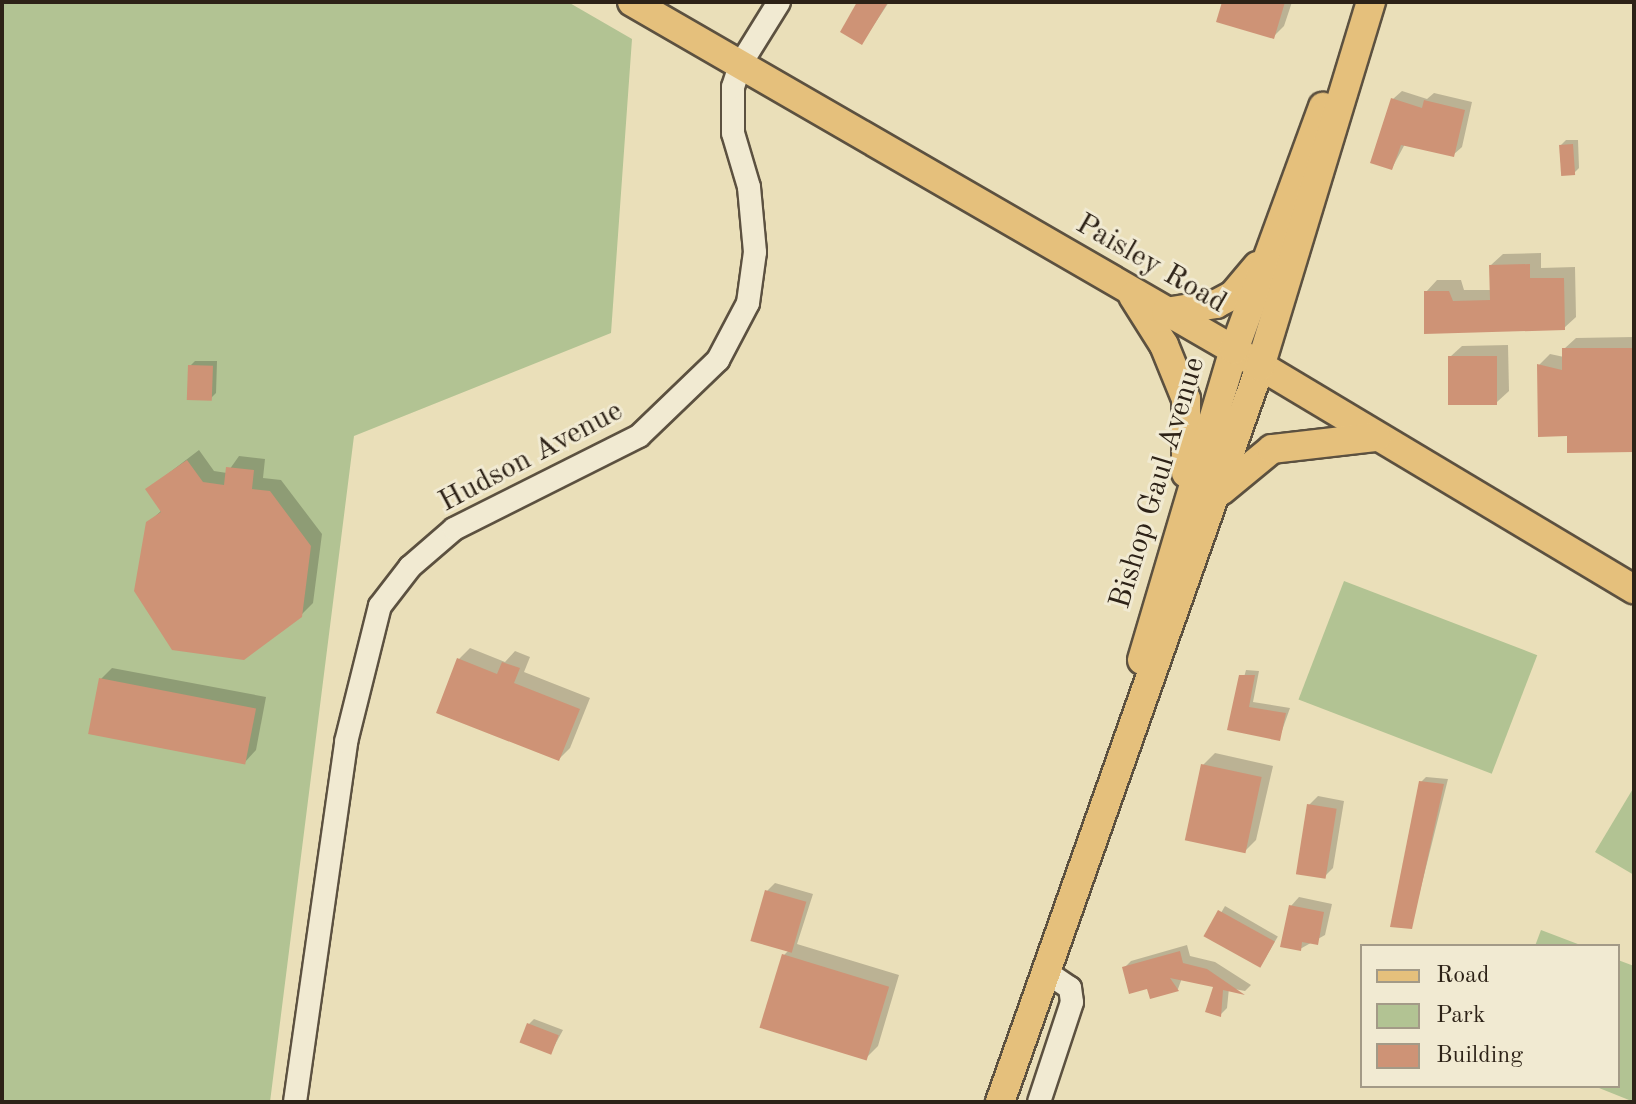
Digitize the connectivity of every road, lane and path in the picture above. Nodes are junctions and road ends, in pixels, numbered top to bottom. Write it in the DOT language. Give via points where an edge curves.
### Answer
graph roads {
  1 [pos="632,2"];
  2 [pos="779,2"];
  3 [pos="1371,2"];
  4 [pos="1352,56"];
  5 [pos="740,65"];
  6 [pos="1266,253"];
  7 [pos="1130,292"];
  8 [pos="1166,312"];
  9 [pos="1234,350"];
  10 [pos="1260,367"];
  11 [pos="1376,437"];
  12 [pos="1211,504"];
  13 [pos="1178,533"];
  14 [pos="1634,589"];
  15 [pos="1119,758"];
  16 [pos="1046,972"];
  17 [pos="295,1102"];
  18 [pos="1000,1102"];
  19 [pos="1039,1102"];
  1 -- 5 [label="main road, Paisley Road"];
  2 -- 5 [label="street"];
  3 -- 4 [label="main road, Bishop Gaul Avenue"];
  4 -- 6 [label="main road, Bishop Gaul Avenue" via="1300,159"];
  4 -- 10 [label="main road, Bishop Gaul Avenue"];
  5 -- 7 [label="main road, Paisley Road"];
  5 -- 17 [label="street, Hudson Avenue" via="733,87 733,133 749,187 755,252 748,303 718,360 639,436 454,529 410,567 380,606 346,742"];
  6 -- 8 [label="main road" via="1233,295 1199,310"];
  6 -- 9 [label="main road, Bishop Gaul Avenue"];
  7 -- 8 [label="main road, Paisley Road"];
  7 -- 13 [label="main road" via="1164,345 1186,399 1187,459"];
  8 -- 9 [label="main road, Paisley Road"];
  9 -- 10 [label="main road, Paisley Road"];
  9 -- 13 [label="main road, Bishop Gaul Avenue"];
  10 -- 11 [label="main road, Paisley Road"];
  10 -- 12 [label="main road, Bishop Gaul Avenue"];
  11 -- 12 [label="main road" via="1272,449 1230,480"];
  11 -- 14 [label="main road, Paisley Road"];
  12 -- 15 [label="main road, Bishop Gaul Avenue" via="1155,671"];
  13 -- 15 [label="main road, Bishop Gaul Avenue"];
  15 -- 16 [label="main road, Bishop Gaul Avenue"];
  16 -- 18 [label="main road, Bishop Gaul Avenue"];
  16 -- 19 [label="street" via="1070,988 1072,1002"];
}
